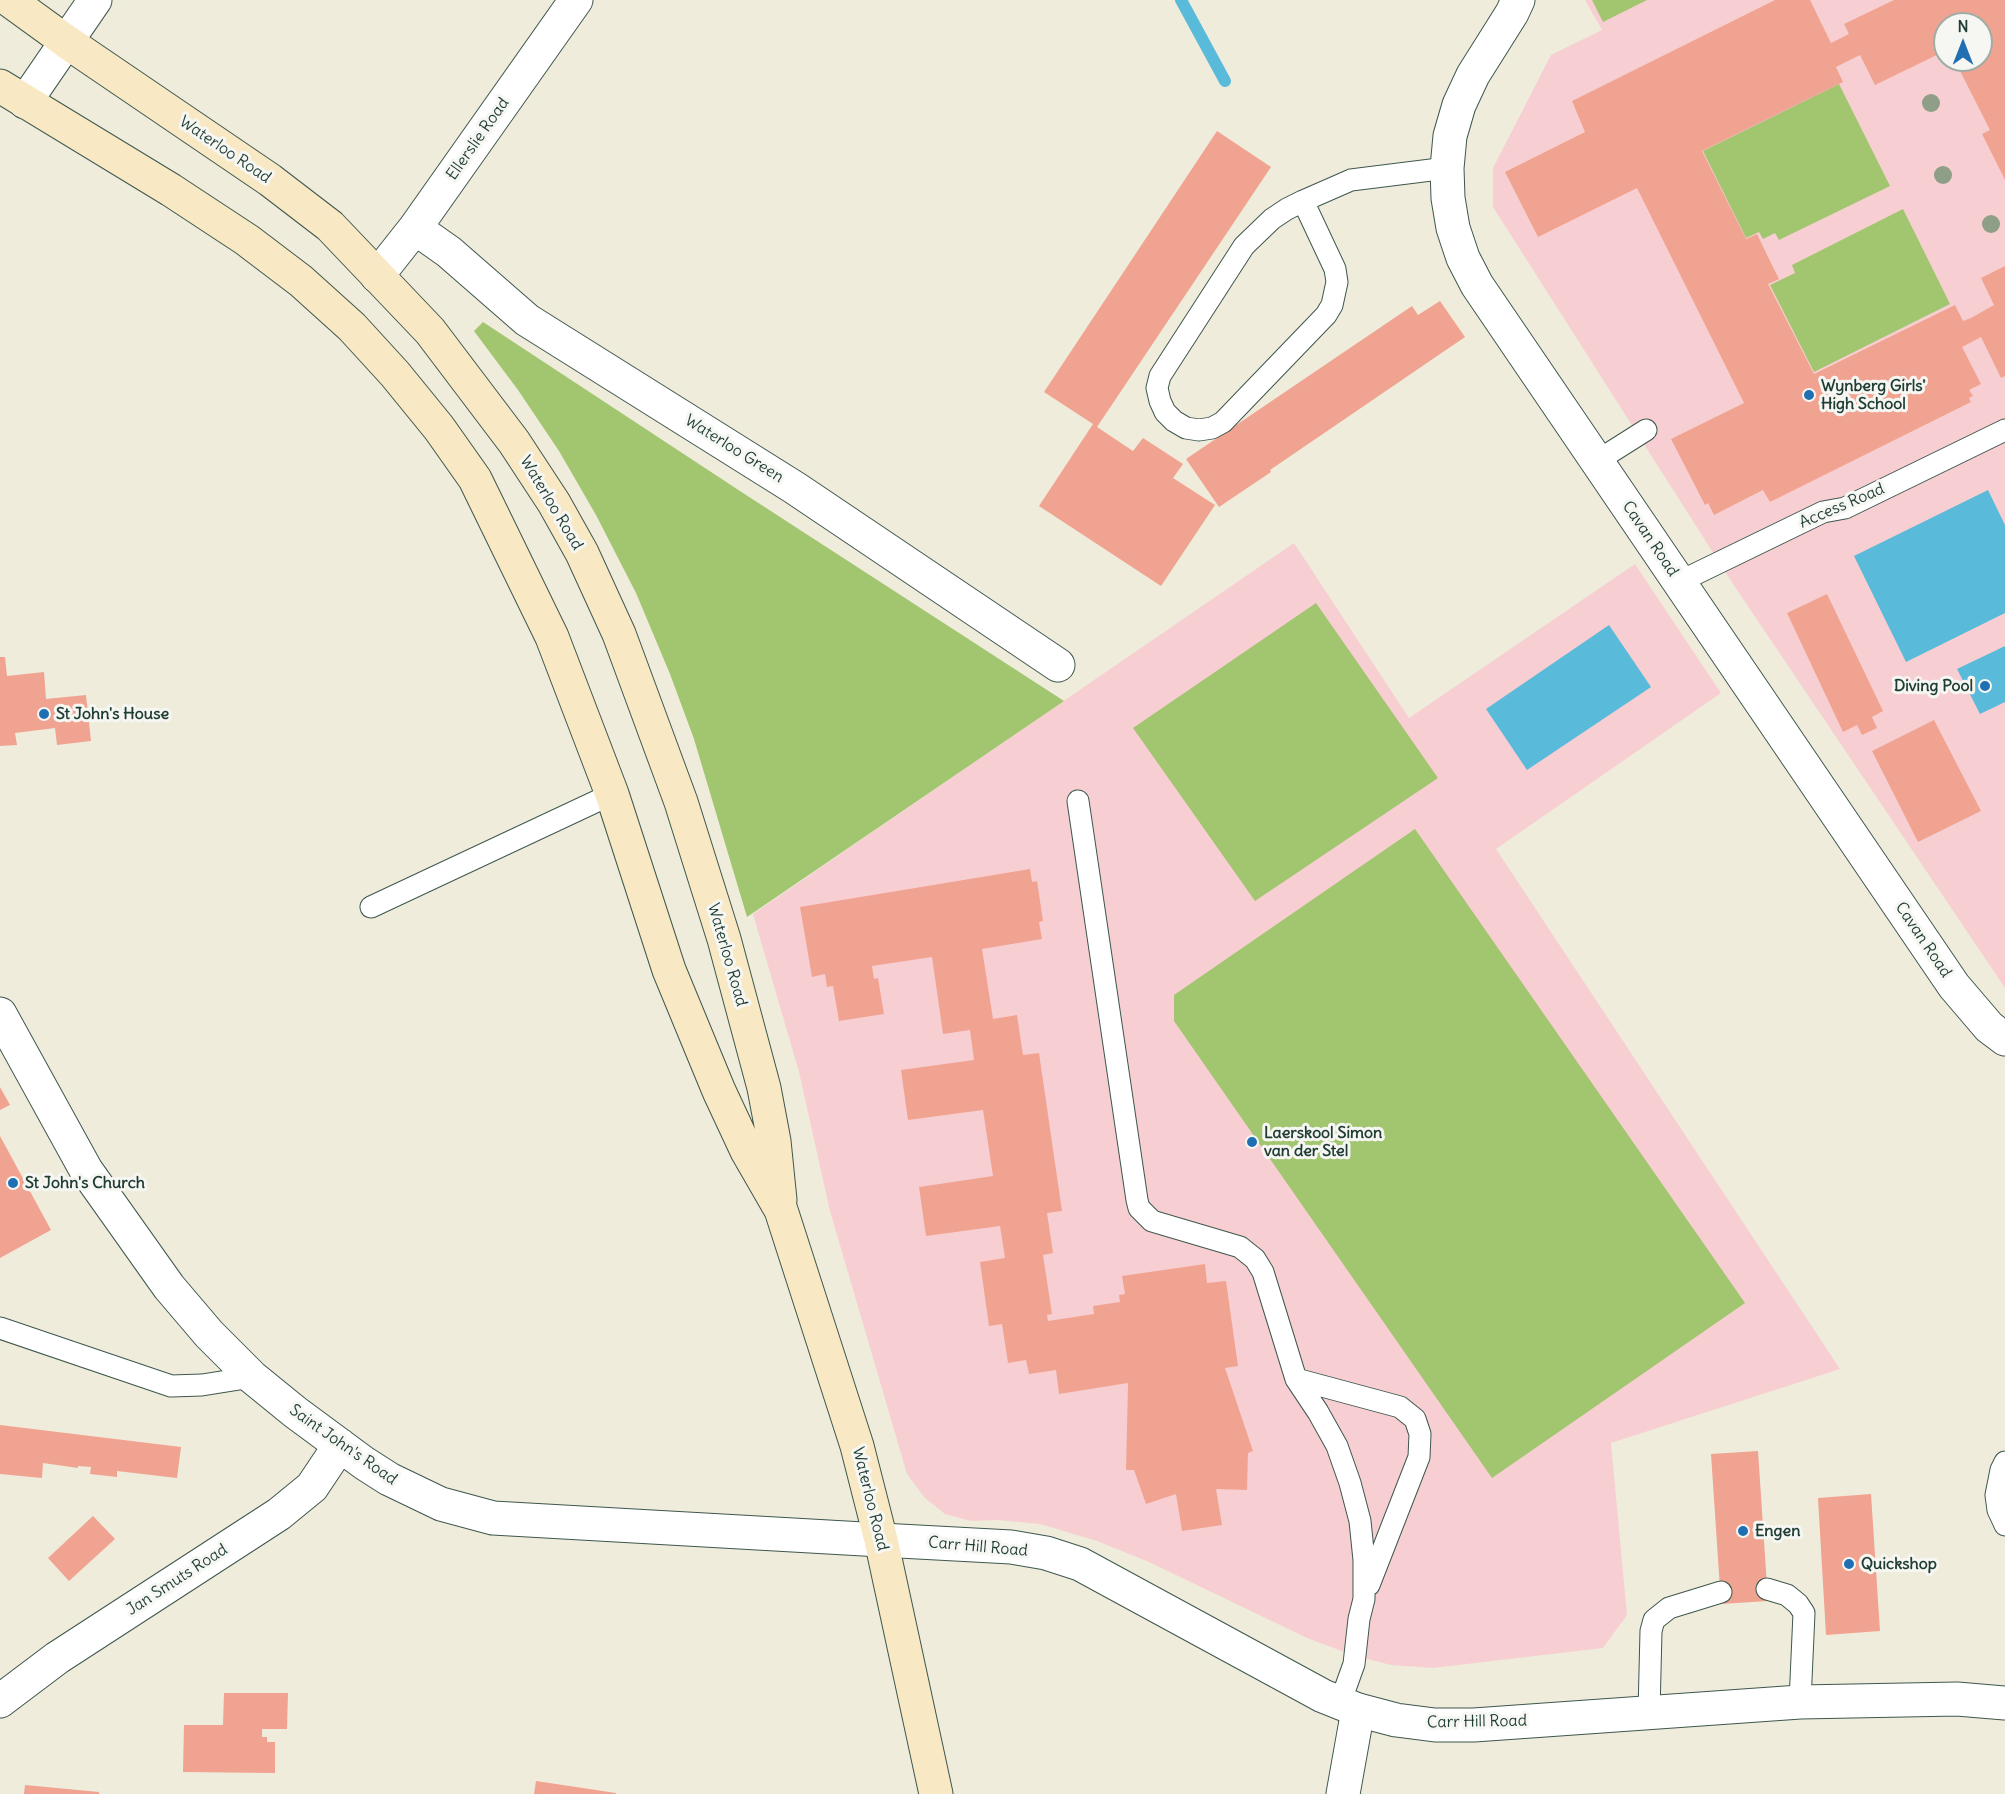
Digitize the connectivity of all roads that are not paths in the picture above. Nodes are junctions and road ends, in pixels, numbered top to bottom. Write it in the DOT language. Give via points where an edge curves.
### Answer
graph roads {
  1 [pos="9,0"];
  2 [pos="95,0"];
  3 [pos="576,0"];
  4 [pos="1518,0"];
  5 [pos="67,42"];
  6 [pos="13,94"];
  7 [pos="1447,168"];
  8 [pos="1303,201"];
  9 [pos="415,228"];
  10 [pos="377,276"];
  11 [pos="1646,430"];
  12 [pos="2005,430"];
  13 [pos="1597,461"];
  14 [pos="1679,582"];
  15 [pos="1058,665"];
  16 [pos="612,794"];
  17 [pos="1078,801"];
  18 [pos="371,907"];
  19 [pos="0,1014"];
  20 [pos="2005,1039"];
  21 [pos="781,1210"];
  22 [pos="0,1328"];
  23 [pos="252,1377"];
  24 [pos="1296,1380"];
  25 [pos="339,1445"];
  26 [pos="2005,1462"];
  27 [pos="2005,1525"];
  28 [pos="881,1540"];
  29 [pos="1767,1589"];
  30 [pos="1720,1592"];
  31 [pos="1364,1599"];
  32 [pos="0,1701"];
  33 [pos="1800,1702"];
  34 [pos="2005,1703"];
  35 [pos="1349,1706"];
  36 [pos="1649,1712"];
  37 [pos="936,1794"];
  38 [pos="1343,1794"];
  1 -- 5 [label="main road, Waterloo Road"];
  2 -- 5 [label="street"];
  3 -- 9 [label="street, Ellerslie Road"];
  4 -- 7 [label="street, Cavan Road" via="1459,105 1450,136"];
  5 -- 6 [label="street"];
  5 -- 10 [label="main road, Waterloo Road" via="279,187 330,226"];
  6 -- 16 [label="main road, Waterloo Road" via="247,240 352,327 395,374 475,479 552,637"];
  7 -- 8 [label="lane" via="1351,180"];
  7 -- 13 [label="street, Cavan Road" via="1453,228 1463,258 1477,285"];
  8 -- 8 [label="lane" via="1272,219 1244,246 1165,364 1157,388 1160,401 1165,412 1186,428 1212,428 1223,422 1332,305 1335,269"];
  9 -- 10 [label="street, Ellerslie Road"];
  9 -- 15 [label="street, Waterloo Green" via="527,320 795,488"];
  10 -- 21 [label="main road, Waterloo Road" via="430,331 514,441 582,553 619,634 681,802 724,939 766,1099"];
  11 -- 13 [label="lane"];
  12 -- 14 [label="lane, Access Road" via="1845,508 1823,512"];
  13 -- 14 [label="street, Cavan Road"];
  14 -- 20 [label="street, Cavan Road" via="1954,986 1989,1027"];
  16 -- 18 [label="lane"];
  16 -- 21 [label="main road, Waterloo Road" via="669,970 747,1151"];
  17 -- 24 [label="lane" via="1139,1208 1152,1221 1240,1247 1256,1259"];
  19 -- 23 [label="street, Saint John's Road" via="86,1170 169,1287"];
  21 -- 28 [label="main road, Waterloo Road" via="857,1446"];
  22 -- 23 [label="lane" via="171,1386"];
  23 -- 25 [label="street, Saint John's Road"];
  24 -- 31 [label="lane" via="1336,1446 1350,1483 1365,1560"];
  24 -- 31 [label="lane" via="1400,1407 1415,1419 1420,1434 1419,1457"];
  25 -- 28 [label="street, Saint John's Road" via="423,1497 494,1518"];
  25 -- 32 [label="street, Jan Smuts Road" via="312,1487 279,1514 57,1658"];
  26 -- 27 [label="lane" via="1996,1495"];
  28 -- 35 [label="street, Carr Hill Road" via="1011,1546 1080,1564 1225,1644"];
  28 -- 37 [label="main road, Waterloo Road"];
  29 -- 33 [label="lane" via="1787,1595 1804,1613"];
  30 -- 36 [label="lane" via="1669,1608 1654,1620"];
  31 -- 35 [label="lane"];
  33 -- 34 [label="street, Carr Hill Road" via="1957,1698"];
  33 -- 36 [label="street, Carr Hill Road"];
  35 -- 36 [label="street, Carr Hill Road" via="1396,1720 1435,1725"];
  35 -- 38 [label="street"];
}
